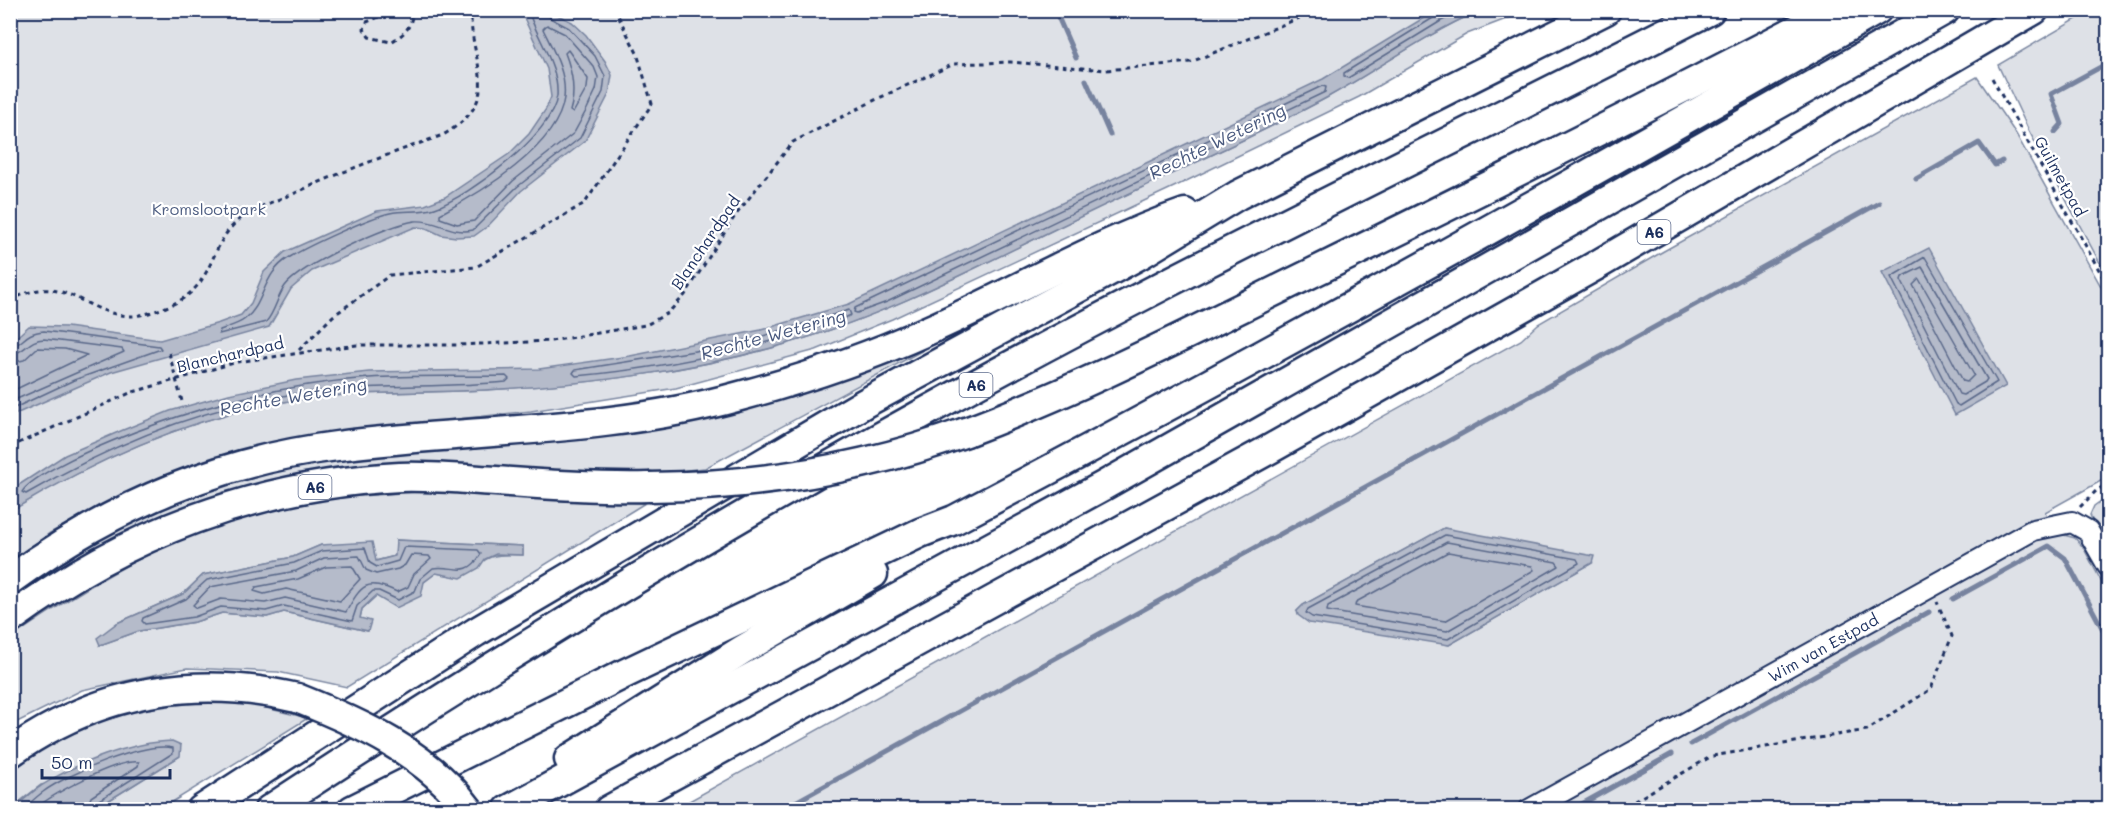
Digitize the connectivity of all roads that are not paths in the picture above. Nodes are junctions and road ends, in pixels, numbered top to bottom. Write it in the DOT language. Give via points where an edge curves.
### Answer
graph roads {
  1 [pos="1606,10"];
  2 [pos="1710,10"];
  3 [pos="1834,10"];
  4 [pos="1877,10"];
  5 [pos="1945,10"];
  6 [pos="2034,10"];
  7 [pos="1238,195"];
  8 [pos="954,520"];
  9 [pos="2109,566"];
  10 [pos="10,580"];
  11 [pos="10,619"];
  12 [pos="10,753"];
  13 [pos="201,810"];
  14 [pos="269,810"];
  15 [pos="352,810"];
  16 [pos="469,810"];
  17 [pos="494,810"];
  18 [pos="508,810"];
  19 [pos="609,810"];
  20 [pos="1529,810"];
  1 -- 7 [label="highway, A6"];
  2 -- 14 [label="highway, A6" via="1254,239 884,435 586,609"];
  3 -- 11 [label="highway, A6, bridge" via="1582,141 1148,353 966,432 875,459 789,476 707,486 402,477 300,489 227,507 155,533 88,566"];
  4 -- 8 [label="highway" via="1596,172 1209,386"];
  5 -- 18 [label="highway" via="1113,480"];
  6 -- 19 [label="highway, A6" via="1608,259 1281,443"];
  7 -- 10 [label="highway, A6" via="1131,232 928,330 821,371 738,397 634,418 336,446 235,466 139,502 76,535"];
  7 -- 13 [label="highway, A6" via="1141,254 865,403 554,584"];
  8 -- 15 [label="highway" via="626,673"];
  8 -- 17 [label="highway" via="926,544 615,728"];
  9 -- 20 [label="street, Wim van Estpad" via="2088,531 2072,522 2033,530"];
  12 -- 16 [label="highway, bridge" via="89,708 142,693 180,687 267,691 297,698 387,738 439,777"];
}
